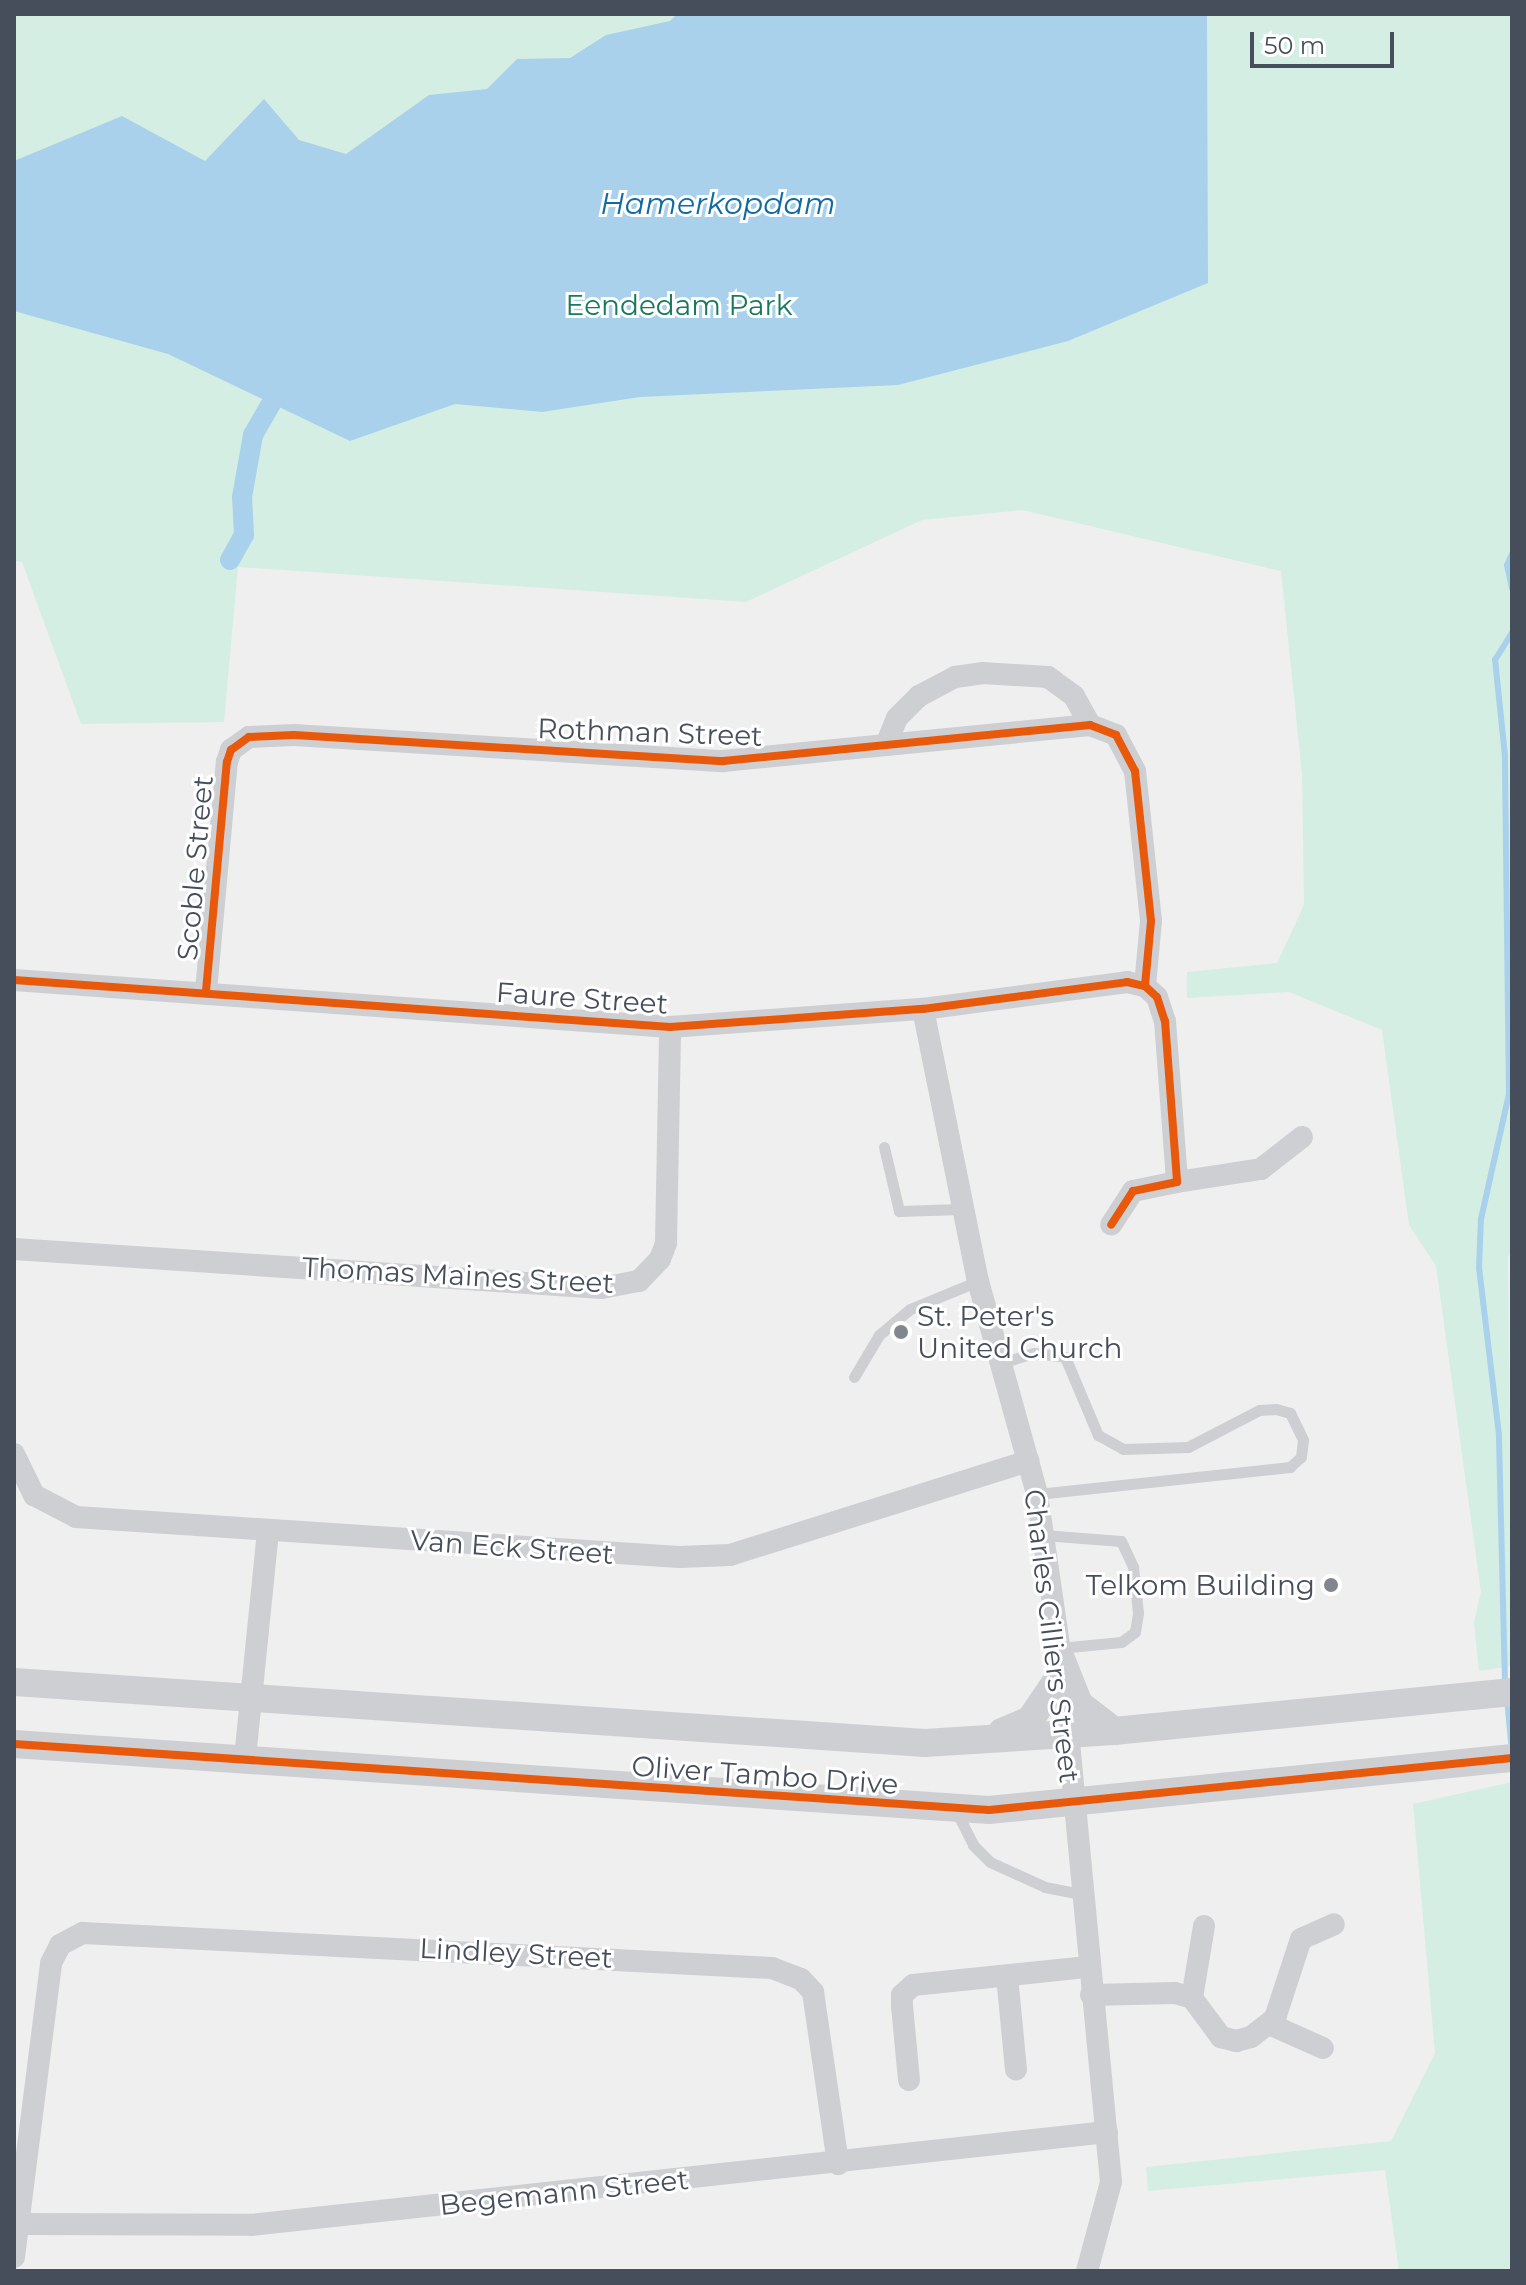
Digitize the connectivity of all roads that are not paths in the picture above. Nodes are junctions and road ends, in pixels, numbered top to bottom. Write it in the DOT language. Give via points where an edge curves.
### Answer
graph roads {
  1 [pos="1090,725"];
  2 [pos="886,745"];
  3 [pos="231,750"];
  4 [pos="14,980"];
  5 [pos="1145,986"];
  6 [pos="206,991"];
  7 [pos="923,1009"];
  8 [pos="670,1027"];
  9 [pos="1302,1137"];
  10 [pos="884,1147"];
  11 [pos="1177,1182"];
  12 [pos="961,1209"];
  13 [pos="1111,1225"];
  14 [pos="14,1249"];
  15 [pos="978,1281"];
  16 [pos="1001,1363"];
  17 [pos="854,1377"];
  18 [pos="14,1454"];
  19 [pos="1029,1461"];
  20 [pos="1037,1494"];
  21 [pos="268,1530"];
  22 [pos="1043,1535"];
  23 [pos="1061,1660"];
  24 [pos="14,1682"];
  25 [pos="1499,1694"];
  26 [pos="250,1697"];
  27 [pos="1114,1731"];
  28 [pos="1067,1733"];
  29 [pos="971,1741"];
  30 [pos="14,1744"];
  31 [pos="245,1758"];
  32 [pos="1503,1759"];
  33 [pos="1073,1802"];
  34 [pos="955,1809"];
  35 [pos="1081,1894"];
  36 [pos="1334,1924"];
  37 [pos="1204,1926"];
  38 [pos="1088,1967"];
  39 [pos="1007,1976"];
  40 [pos="1091,1995"];
  41 [pos="1192,1998"];
  42 [pos="1269,2024"];
  43 [pos="1323,2048"];
  44 [pos="1016,2070"];
  45 [pos="909,2080"];
  46 [pos="1107,2132"];
  47 [pos="838,2164"];
  48 [pos="20,2224"];
  49 [pos="14,2257"];
  50 [pos="1087,2271"];
  1 -- 2 [label="street, Rothman Street"];
  1 -- 2 [label="street" via="1074,696 1048,677 982,673 955,677 919,696 897,718"];
  1 -- 5 [label="street, Rothman Street" via="1116,735 1135,771 1151,921"];
  2 -- 3 [label="street, Rothman Street" via="723,761 267,734 249,737"];
  3 -- 6 [label="street, Scoble Street"];
  4 -- 6 [label="street, Faure Street"];
  5 -- 7 [label="street, Faure Street" via="1127,982"];
  5 -- 11 [label="street" via="1157,997 1165,1021"];
  6 -- 8 [label="street, Faure Street"];
  7 -- 8 [label="street, Faure Street"];
  7 -- 12 [label="street, Charles Cilliers Street"];
  8 -- 14 [label="street, Thomas Maines Street" via="666,1243 660,1259 639,1281 602,1288"];
  9 -- 11 [label="street" via="1261,1169"];
  10 -- 12 [label="lane" via="899,1211"];
  11 -- 13 [label="street" via="1133,1191"];
  12 -- 15 [label="street, Charles Cilliers Street"];
  15 -- 16 [label="street, Charles Cilliers Street"];
  15 -- 17 [label="lane" via="910,1309 879,1335"];
  16 -- 19 [label="street, Charles Cilliers Street"];
  16 -- 20 [label="lane" via="1034,1353 1065,1357 1098,1435 1123,1449 1188,1447 1259,1410 1276,1409 1290,1413 1303,1440 1301,1457 1290,1467"];
  18 -- 21 [label="street, Van Eck Street" via="34,1495 76,1517"];
  19 -- 20 [label="street, Charles Cilliers Street"];
  19 -- 21 [label="street, Van Eck Street" via="730,1555 606,1554"];
  20 -- 22 [label="street, Charles Cilliers Street"];
  21 -- 26 [label="street"];
  22 -- 23 [label="street, Charles Cilliers Street"];
  22 -- 23 [label="lane" via="1121,1541 1133,1567 1135,1632 1121,1642"];
  23 -- 27 [label="street" via="1079,1704"];
  23 -- 28 [label="street, Charles Cilliers Street"];
  23 -- 29 [label="street" via="1030,1720"];
  24 -- 26 [label="street, Oliver Tambo Drive"];
  25 -- 27 [label="street, Oliver Tambo Drive"];
  26 -- 29 [label="street, Oliver Tambo Drive" via="925,1743"];
  26 -- 31 [label="street"];
  27 -- 28 [label="street, Oliver Tambo Drive"];
  28 -- 29 [label="street, Oliver Tambo Drive"];
  28 -- 33 [label="street, Charles Cilliers Street"];
  30 -- 31 [label="street, Oliver Tambo Drive"];
  31 -- 34 [label="street, Oliver Tambo Drive"];
  32 -- 33 [label="street, Oliver Tambo Drive"];
  33 -- 34 [label="street, Oliver Tambo Drive"];
  33 -- 35 [label="street, Charles Cilliers Street"];
  34 -- 35 [label="lane" via="973,1845 990,1862 1045,1887"];
  35 -- 38 [label="street, Charles Cilliers Street"];
  36 -- 42 [label="street" via="1301,1939"];
  37 -- 41 [label="street"];
  38 -- 39 [label="street"];
  38 -- 40 [label="street, Charles Cilliers Street"];
  39 -- 44 [label="street"];
  39 -- 45 [label="street" via="920,1983 905,1990"];
  40 -- 41 [label="street" via="1175,1993"];
  40 -- 46 [label="street, Charles Cilliers Street"];
  41 -- 42 [label="street" via="1221,2037 1251,2037"];
  42 -- 43 [label="street"];
  46 -- 47 [label="street, Begemann Street"];
  46 -- 50 [label="street, Charles Cilliers Street" via="1111,2182"];
  47 -- 48 [label="street, Begemann Street" via="251,2225"];
  47 -- 48 [label="street, Lindley Street" via="813,1992 801,1979 772,1968 83,1933 60,1945 51,1963"];
  48 -- 49 [label="street"];
}
